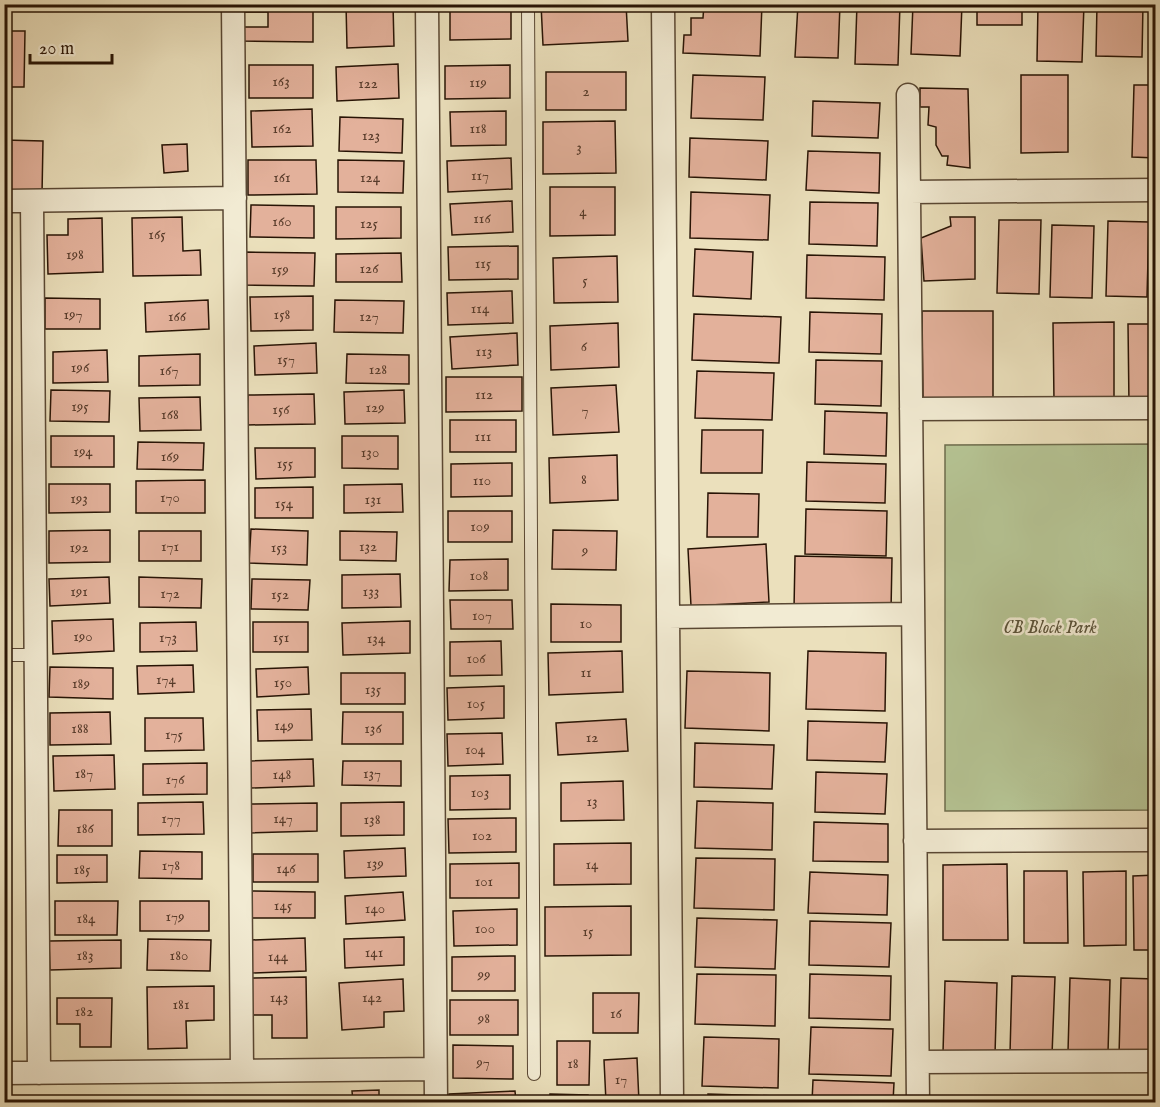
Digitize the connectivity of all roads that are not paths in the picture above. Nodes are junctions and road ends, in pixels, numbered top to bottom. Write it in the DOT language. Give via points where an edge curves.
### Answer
graph roads {
  1 [pos="233,4"];
  2 [pos="427,4"];
  3 [pos="528,4"];
  4 [pos="663,4"];
  5 [pos="908,95"];
  6 [pos="1155,190"];
  7 [pos="909,192"];
  8 [pos="235,198"];
  9 [pos="4,201"];
  10 [pos="32,201"];
  11 [pos="1155,408"];
  12 [pos="911,409"];
  13 [pos="913,614"];
  14 [pos="668,617"];
  15 [pos="4,655"];
  16 [pos="34,655"];
  17 [pos="1155,840"];
  18 [pos="915,841"];
  19 [pos="1155,1061"];
  20 [pos="918,1062"];
  21 [pos="435,1069"];
  22 [pos="242,1071"];
  23 [pos="4,1073"];
  24 [pos="39,1073"];
  25 [pos="534,1074"];
  26 [pos="436,1102"];
  27 [pos="672,1102"];
  28 [pos="918,1102"];
  1 -- 8 [label="street"];
  2 -- 21 [label="street"];
  3 -- 25 [label="lane"];
  4 -- 14 [label="street"];
  5 -- 7 [label="street"];
  6 -- 7 [label="street"];
  7 -- 12 [label="street"];
  8 -- 10 [label="street"];
  8 -- 22 [label="street"];
  9 -- 10 [label="street"];
  10 -- 16 [label="street"];
  11 -- 12 [label="street"];
  12 -- 13 [label="street"];
  13 -- 14 [label="street"];
  13 -- 18 [label="street"];
  14 -- 27 [label="street"];
  15 -- 16 [label="lane"];
  16 -- 24 [label="street"];
  17 -- 18 [label="street"];
  18 -- 20 [label="street"];
  19 -- 20 [label="street"];
  20 -- 28 [label="street"];
  21 -- 22 [label="street"];
  21 -- 26 [label="street"];
  22 -- 24 [label="street"];
  23 -- 24 [label="street"];
}
